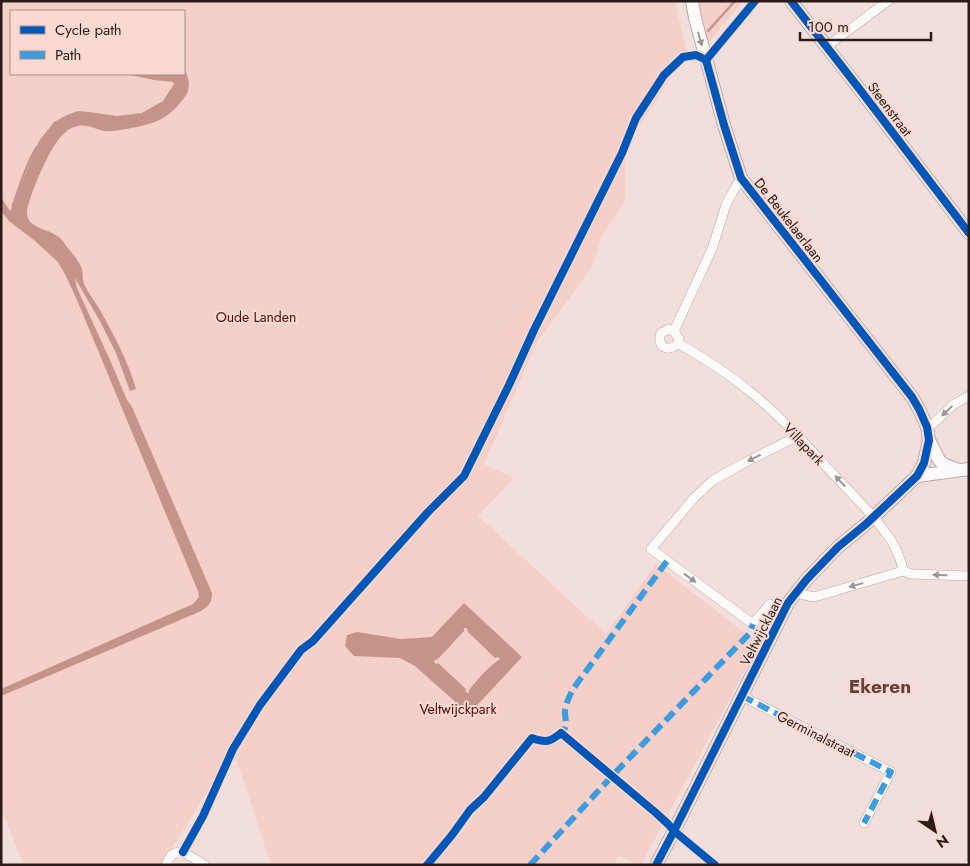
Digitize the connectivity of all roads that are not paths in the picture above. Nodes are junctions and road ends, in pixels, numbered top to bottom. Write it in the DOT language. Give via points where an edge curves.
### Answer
graph roads {
  1 [pos="692,1"];
  2 [pos="756,1"];
  3 [pos="791,1"];
  4 [pos="888,1"];
  5 [pos="826,47"];
  6 [pos="706,60"];
  7 [pos="741,178"];
  8 [pos="969,233"];
  9 [pos="674,331"];
  10 [pos="678,343"];
  11 [pos="969,396"];
  12 [pos="927,427"];
  13 [pos="798,436"];
  14 [pos="929,440"];
  15 [pos="964,470"];
  16 [pos="917,476"];
  17 [pos="873,516"];
  18 [pos="907,572"];
  19 [pos="969,576"];
  20 [pos="795,593"];
  21 [pos="783,612"];
  22 [pos="742,696"];
  23 [pos="864,823"];
  24 [pos="674,831"];
  25 [pos="166,865"];
  26 [pos="205,865"];
  27 [pos="656,865"];
  28 [pos="715,865"];
  1 -- 6 [label="main road, De Beukelaerlaan, one-way"];
  2 -- 6 [label="street"];
  3 -- 5 [label="main road, Steenstraat"];
  4 -- 5 [label="street"];
  5 -- 8 [label="main road, Steenstraat"];
  6 -- 7 [label="main road, De Beukelaerlaan"];
  7 -- 9 [label="street, Villapark"];
  7 -- 12 [label="main road, De Beukelaerlaan" via="912,397"];
  9 -- 10 [label="street"];
  9 -- 10 [label="street, Villapark" via="669,329 661,333 660,343 668,348"];
  10 -- 13 [label="street, Villapark" via="749,390"];
  11 -- 12 [label="street, one-way"];
  12 -- 14 [label="main road, De Beukelaerlaan"];
  17 -- 13 [label="street, Villapark, one-way"];
  13 -- 21 [label="street, one-way" via="712,481 650,548 753,624 770,604"];
  14 -- 15 [label="main road" via="943,464"];
  14 -- 16 [label="main road, Veltwijcklaan" via="924,463"];
  15 -- 16 [label="main road"];
  16 -- 17 [label="main road, Veltwijcklaan"];
  17 -- 18 [label="street, Villapark" via="889,537"];
  17 -- 20 [label="main road, Veltwijcklaan" via="838,547"];
  19 -- 18 [label="street, one-way"];
  18 -- 20 [label="street, one-way" via="814,597"];
  20 -- 21 [label="main road, Veltwijcklaan"];
  21 -- 22 [label="main road, Veltwijcklaan"];
  22 -- 23 [label="street, Germinalstraat" via="891,772"];
  22 -- 24 [label="main road, Veltwijcklaan"];
  24 -- 27 [label="main road, Veltwijcklaan"];
  24 -- 28 [label="street"];
  25 -- 26 [label="street" via="175,852 183,852"];
}
